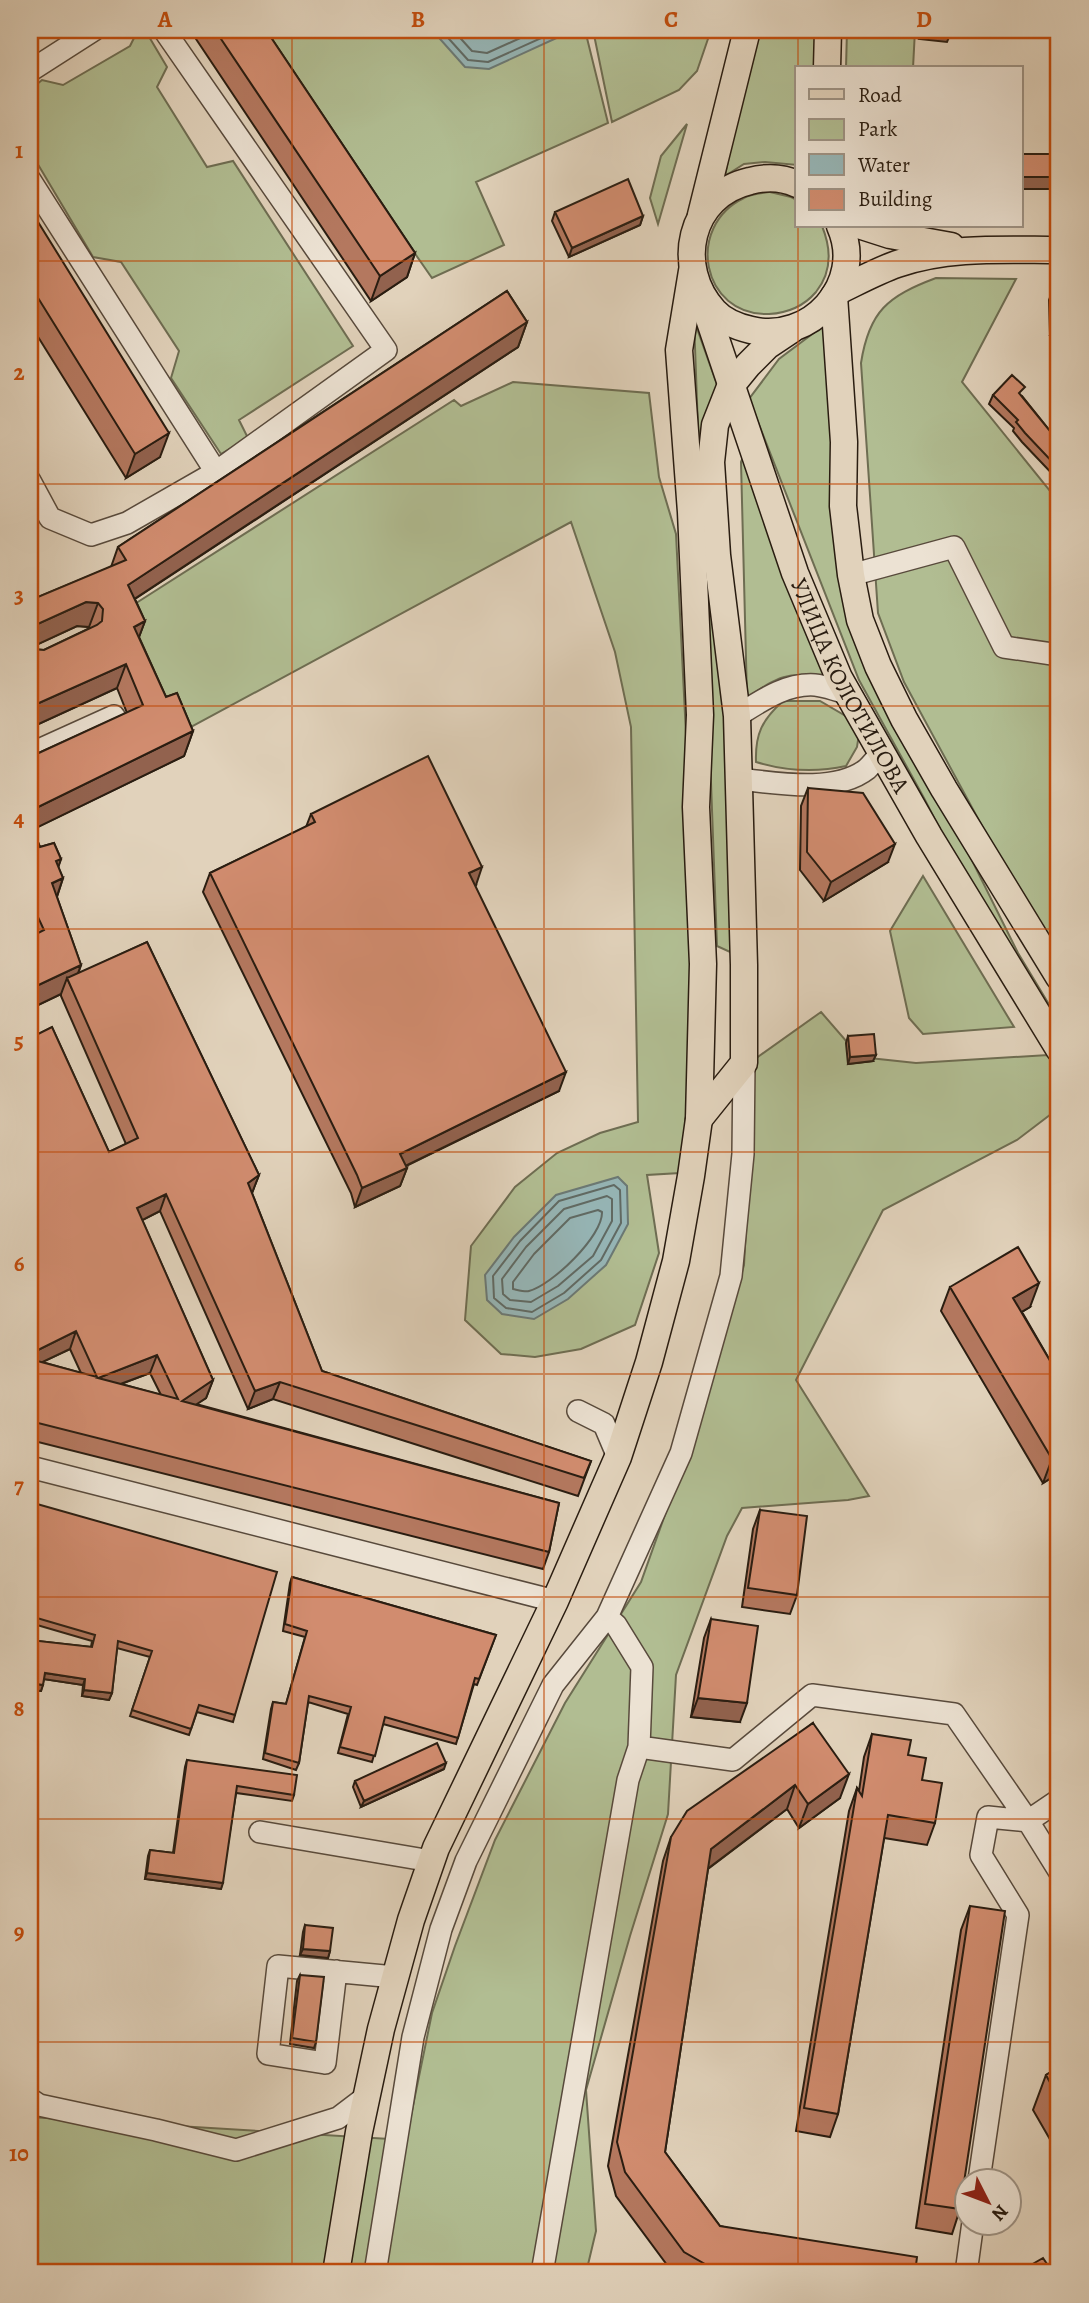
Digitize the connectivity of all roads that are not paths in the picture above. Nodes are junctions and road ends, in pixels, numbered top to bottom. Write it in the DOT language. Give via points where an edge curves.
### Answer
graph roads {
  1 [pos="94,30"];
  2 [pos="164,30"];
  3 [pos="747,30"];
  4 [pos="828,30"];
  5 [pos="827,66"];
  6 [pos="30,71"];
  7 [pos="30,180"];
  8 [pos="795,183"];
  9 [pos="700,218"];
  10 [pos="840,228"];
  11 [pos="868,228"];
  12 [pos="1059,250"];
  13 [pos="980,251"];
  14 [pos="696,282"];
  15 [pos="836,294"];
  16 [pos="791,330"];
  17 [pos="730,387"];
  18 [pos="216,472"];
  19 [pos="30,481"];
  20 [pos="851,575"];
  21 [pos="1059,655"];
  22 [pos="848,693"];
  23 [pos="114,716"];
  24 [pos="737,716"];
  25 [pos="881,753"];
  26 [pos="30,754"];
  27 [pos="739,779"];
  28 [pos="1059,977"];
  29 [pos="1059,1049"];
  30 [pos="744,1063"];
  31 [pos="699,1119"];
  32 [pos="578,1411"];
  33 [pos="618,1457"];
  34 [pos="30,1467"];
  35 [pos="555,1601"];
  36 [pos="607,1617"];
  37 [pos="639,1747"];
  38 [pos="1059,1800"];
  39 [pos="1028,1821"];
  40 [pos="260,1832"];
  41 [pos="431,1861"];
  42 [pos="1059,1871"];
  43 [pos="336,1971"];
  44 [pos="395,1977"];
  45 [pos="367,2096"];
  46 [pos="30,2099"];
  47 [pos="981,2166"];
  48 [pos="971,2236"];
  49 [pos="336,2273"];
  50 [pos="375,2273"];
  51 [pos="542,2273"];
  52 [pos="965,2273"];
  1 -- 6 [label="street"];
  2 -- 18 [label="street" via="386,350"];
  3 -- 9 [label="main road, УЛИЦА КОЛОТИЛОВА"];
  4 -- 5 [label="main road"];
  7 -- 18 [label="street"];
  8 -- 9 [label="main road, УЛИЦА КОЛОТИЛОВА" via="765,178 739,183 717,197"];
  9 -- 14 [label="main road, УЛИЦА КОЛОТИЛОВА" via="691,243"];
  10 -- 15 [label="main road, УЛИЦА КОЛОТИЛОВА" via="845,271"];
  11 -- 13 [label="main road"];
  12 -- 13 [label="main road"];
  13 -- 15 [label="main road" via="896,264"];
  14 -- 16 [label="main road" via="716,313 738,328 765,334"];
  14 -- 17 [label="main road, УЛИЦА КОЛОТИЛОВА"];
  14 -- 31 [label="main road" via="679,350 700,715 696,807 702,964"];
  15 -- 16 [label="main road" via="810,321"];
  15 -- 20 [label="main road, УЛИЦА КОЛОТИЛОВА" via="843,506"];
  16 -- 17 [label="main road" via="767,346"];
  17 -- 22 [label="main road, УЛИЦА КОЛОТИЛОВА" via="795,573"];
  17 -- 24 [label="main road" via="715,425 711,462 717,555"];
  18 -- 19 [label="street" via="127,523 91,535 50,518"];
  20 -- 21 [label="street" via="954,547 1004,647"];
  20 -- 28 [label="main road, УЛИЦА КОЛОТИЛОВА" via="860,620 904,719"];
  22 -- 24 [label="street" via="814,685 787,688"];
  22 -- 25 [label="main road, УЛИЦА КОЛОТИЛОВА"];
  23 -- 26 [label="street"];
  24 -- 27 [label="main road"];
  25 -- 27 [label="street" via="866,769 847,779 807,785"];
  25 -- 29 [label="main road, УЛИЦА КОЛОТИЛОВА"];
  27 -- 30 [label="main road"];
  30 -- 31 [label="main road"];
  30 -- 36 [label="street" via="743,1154 732,1276 681,1453"];
  31 -- 33 [label="main road" via="676,1261"];
  32 -- 33 [label="street" via="604,1424"];
  33 -- 35 [label="main road"];
  34 -- 35 [label="street"];
  35 -- 41 [label="main road"];
  36 -- 37 [label="street" via="642,1667"];
  36 -- 50 [label="street" via="553,1685 466,1861 441,1929 413,2037"];
  37 -- 39 [label="street" via="733,1760 813,1695 954,1714"];
  37 -- 51 [label="street" via="628,1780"];
  38 -- 39 [label="street"];
  39 -- 42 [label="street"];
  39 -- 47 [label="street" via="988,1817 981,1855 1018,1915"];
  40 -- 41 [label="street"];
  41 -- 44 [label="main road"];
  43 -- 43 [label="street" via="278,1966 268,2054 325,2063"];
  43 -- 44 [label="street"];
  44 -- 45 [label="main road"];
  45 -- 46 [label="street" via="338,2118 236,2150 39,2105"];
  45 -- 49 [label="main road"];
  48 -- 52 [label="street"];
}
